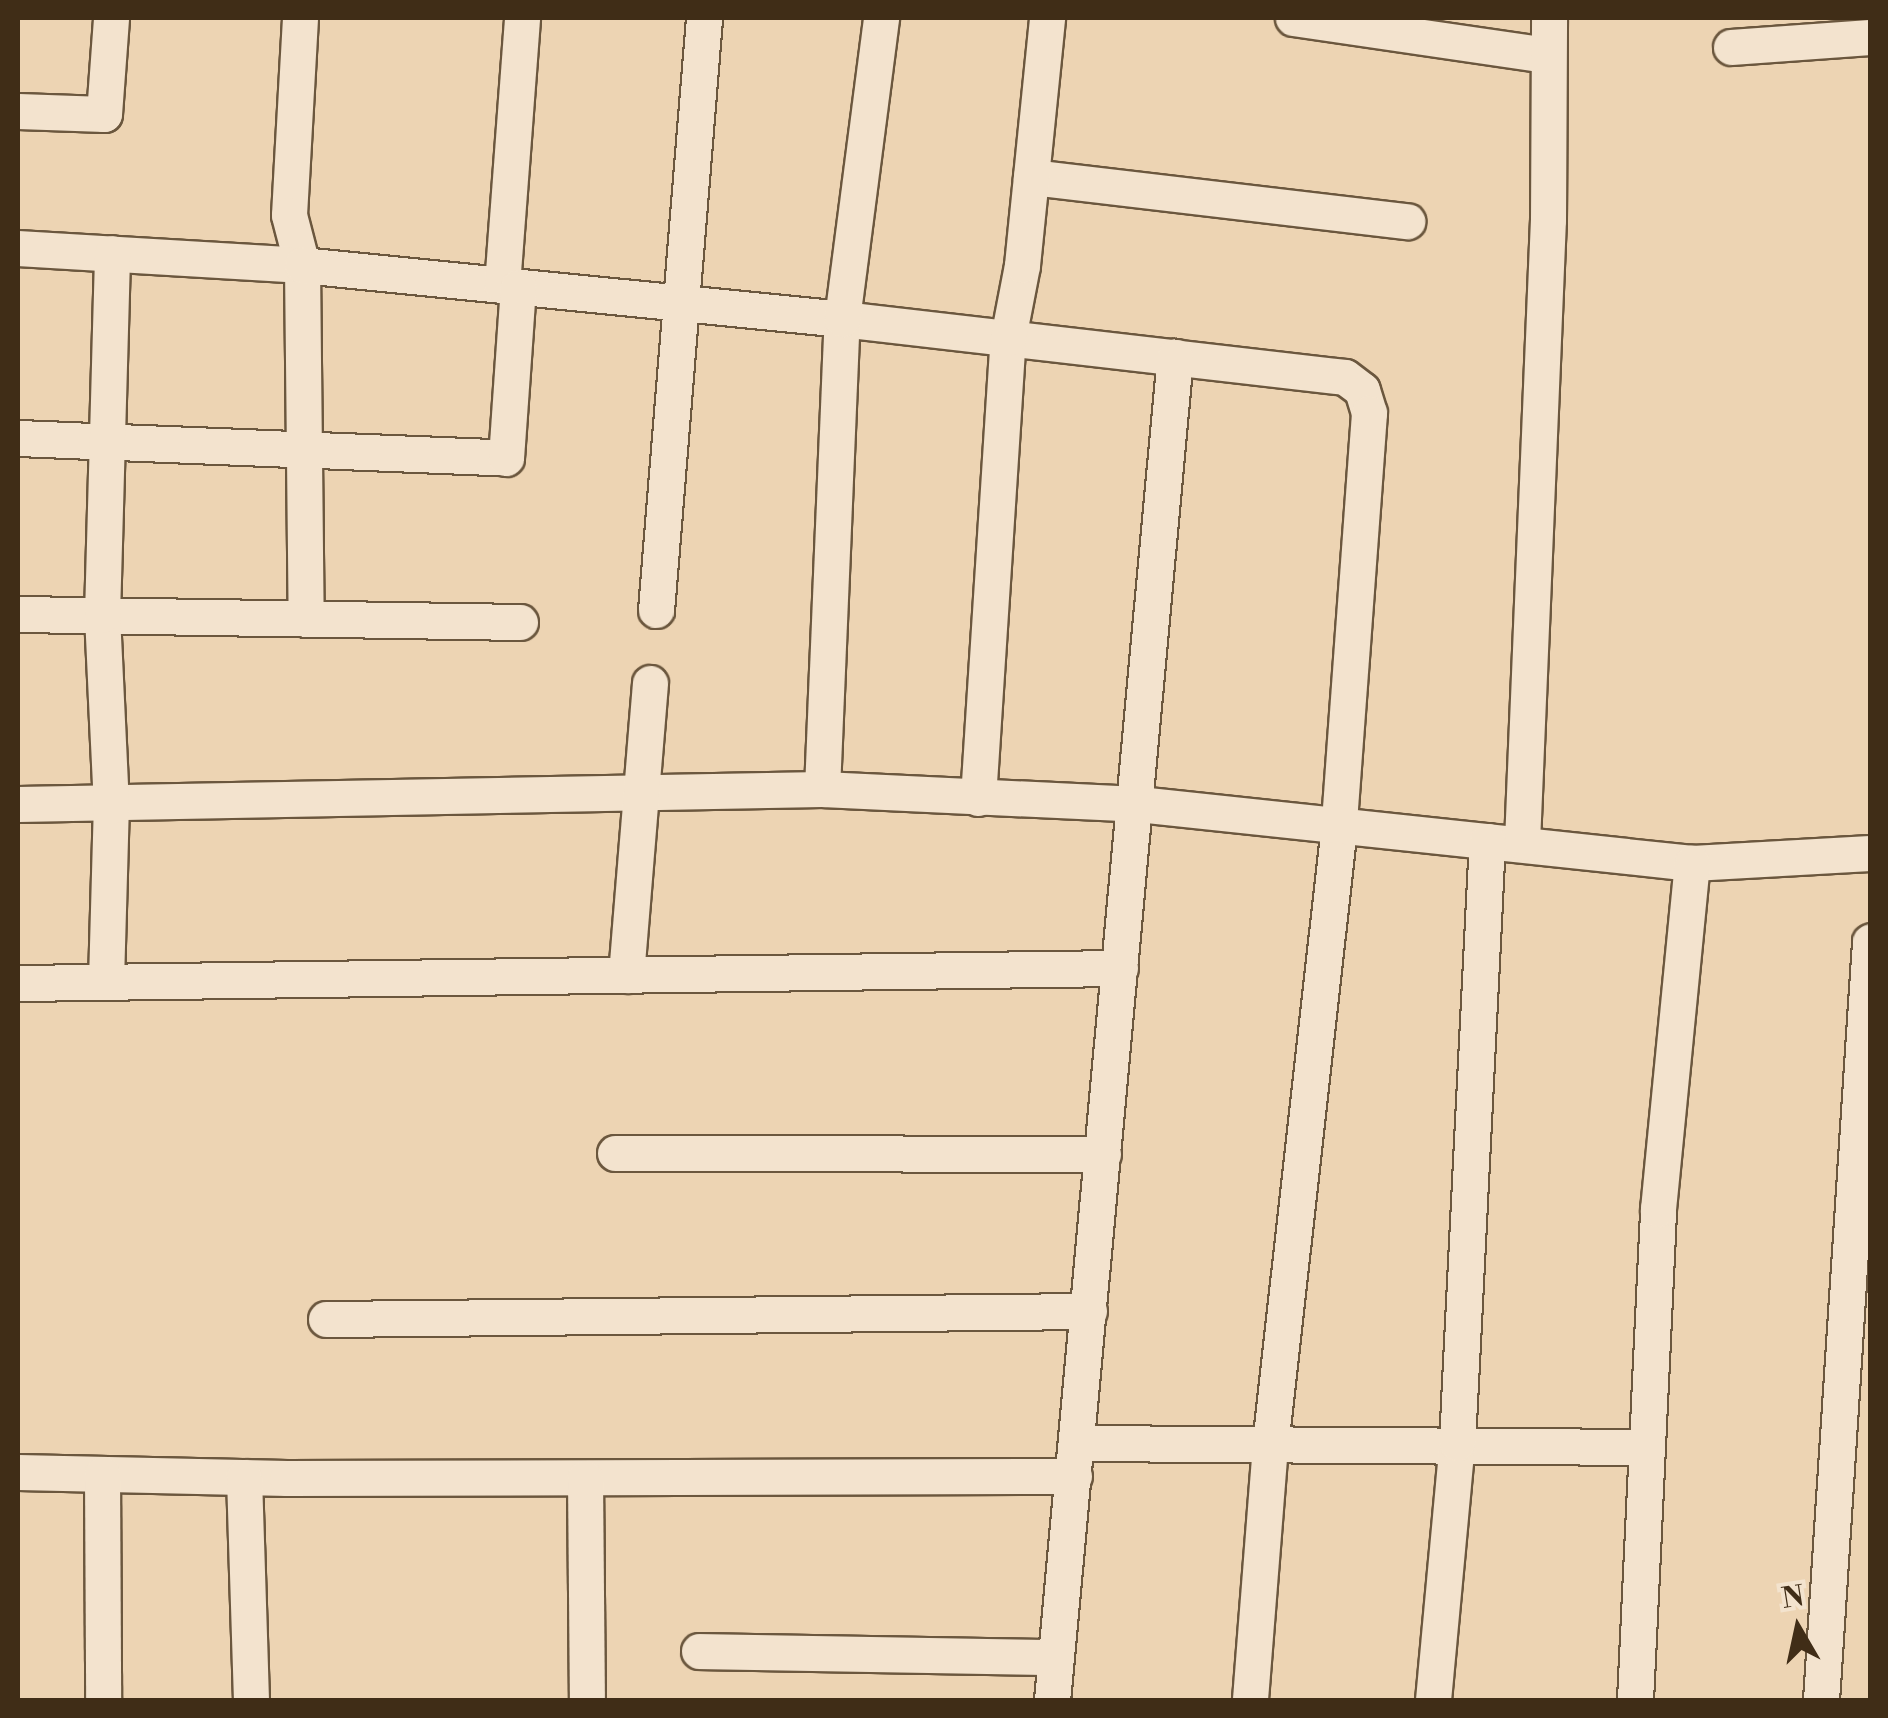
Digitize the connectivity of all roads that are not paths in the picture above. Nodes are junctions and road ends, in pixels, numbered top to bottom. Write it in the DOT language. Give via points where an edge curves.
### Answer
graph roads {
  1 [pos="111,18"];
  2 [pos="300,18"];
  3 [pos="522,18"];
  4 [pos="704,18"];
  5 [pos="881,18"];
  6 [pos="1047,18"];
  7 [pos="1293,18"];
  8 [pos="1549,18"];
  9 [pos="1870,38"];
  10 [pos="1731,47"];
  11 [pos="1547,55"];
  12 [pos="18,111"];
  13 [pos="1031,177"];
  14 [pos="1407,221"];
  15 [pos="18,248"];
  16 [pos="112,254"];
  17 [pos="302,265"];
  18 [pos="510,286"];
  19 [pos="680,303"];
  20 [pos="842,319"];
  21 [pos="1008,338"];
  22 [pos="1176,358"];
  23 [pos="18,438"];
  24 [pos="107,442"];
  25 [pos="306,449"];
  26 [pos="656,610"];
  27 [pos="18,614"];
  28 [pos="102,615"];
  29 [pos="306,618"];
  30 [pos="520,622"];
  31 [pos="650,683"];
  32 [pos="822,789"];
  33 [pos="642,791"];
  34 [pos="978,798"];
  35 [pos="18,804"];
  36 [pos="1138,804"];
  37 [pos="111,806"];
  38 [pos="1339,826"];
  39 [pos="1504,842"];
  40 [pos="1870,853"];
  41 [pos="1692,863"];
  42 [pos="1870,942"];
  43 [pos="1120,968"];
  44 [pos="626,974"];
  45 [pos="106,982"];
  46 [pos="18,983"];
  47 [pos="615,1153"];
  48 [pos="1103,1154"];
  49 [pos="1089,1311"];
  50 [pos="326,1319"];
  51 [pos="1457,1443"];
  52 [pos="1270,1445"];
  53 [pos="1647,1447"];
  54 [pos="1075,1459"];
  55 [pos="18,1472"];
  56 [pos="102,1474"];
  57 [pos="244,1478"];
  58 [pos="584,1478"];
  59 [pos="699,1651"];
  60 [pos="1056,1658"];
  61 [pos="102,1700"];
  62 [pos="251,1700"];
  63 [pos="587,1700"];
  64 [pos="1052,1700"];
  65 [pos="1250,1700"];
  66 [pos="1433,1700"];
  67 [pos="1635,1700"];
  68 [pos="1821,1700"];
  1 -- 12 [label="street" via="104,114"];
  2 -- 17 [label="street" via="289,215"];
  3 -- 18 [label="street"];
  4 -- 19 [label="street"];
  5 -- 20 [label="street"];
  6 -- 13 [label="street"];
  7 -- 11 [label="street"];
  8 -- 11 [label="street"];
  9 -- 10 [label="street"];
  11 -- 39 [label="street" via="1548,220"];
  13 -- 14 [label="street"];
  13 -- 21 [label="street"];
  15 -- 16 [label="street"];
  16 -- 17 [label="street"];
  16 -- 24 [label="street"];
  17 -- 18 [label="street"];
  17 -- 25 [label="street"];
  18 -- 19 [label="street"];
  18 -- 25 [label="street" via="506,458"];
  19 -- 20 [label="street"];
  19 -- 26 [label="street"];
  20 -- 21 [label="street"];
  20 -- 32 [label="street"];
  21 -- 22 [label="street"];
  21 -- 34 [label="street"];
  22 -- 36 [label="street"];
  22 -- 38 [label="street" via="1345,377 1362,390 1369,413"];
  23 -- 24 [label="street"];
  24 -- 25 [label="street"];
  24 -- 28 [label="street"];
  25 -- 29 [label="street"];
  27 -- 28 [label="street"];
  28 -- 29 [label="street"];
  28 -- 37 [label="street"];
  29 -- 30 [label="street"];
  31 -- 33 [label="street"];
  32 -- 33 [label="street"];
  32 -- 34 [label="street"];
  33 -- 37 [label="street"];
  33 -- 44 [label="street"];
  34 -- 36 [label="street"];
  35 -- 37 [label="street"];
  36 -- 38 [label="street"];
  36 -- 43 [label="street"];
  37 -- 45 [label="street"];
  38 -- 39 [label="street"];
  38 -- 52 [label="street"];
  39 -- 41 [label="street"];
  39 -- 51 [label="street"];
  40 -- 41 [label="street"];
  41 -- 53 [label="street" via="1658,1209"];
  42 -- 68 [label="street"];
  43 -- 44 [label="street"];
  43 -- 48 [label="street"];
  44 -- 45 [label="street"];
  45 -- 46 [label="street"];
  47 -- 48 [label="street"];
  48 -- 49 [label="street"];
  49 -- 50 [label="street"];
  49 -- 54 [label="street"];
  51 -- 52 [label="street"];
  51 -- 53 [label="street"];
  51 -- 66 [label="street"];
  52 -- 54 [label="street"];
  52 -- 65 [label="street"];
  53 -- 67 [label="street"];
  54 -- 58 [label="street"];
  54 -- 60 [label="street"];
  55 -- 56 [label="street"];
  56 -- 57 [label="street"];
  56 -- 61 [label="street"];
  57 -- 58 [label="street"];
  57 -- 62 [label="street"];
  58 -- 63 [label="street"];
  59 -- 60 [label="street"];
  60 -- 64 [label="street"];
}
